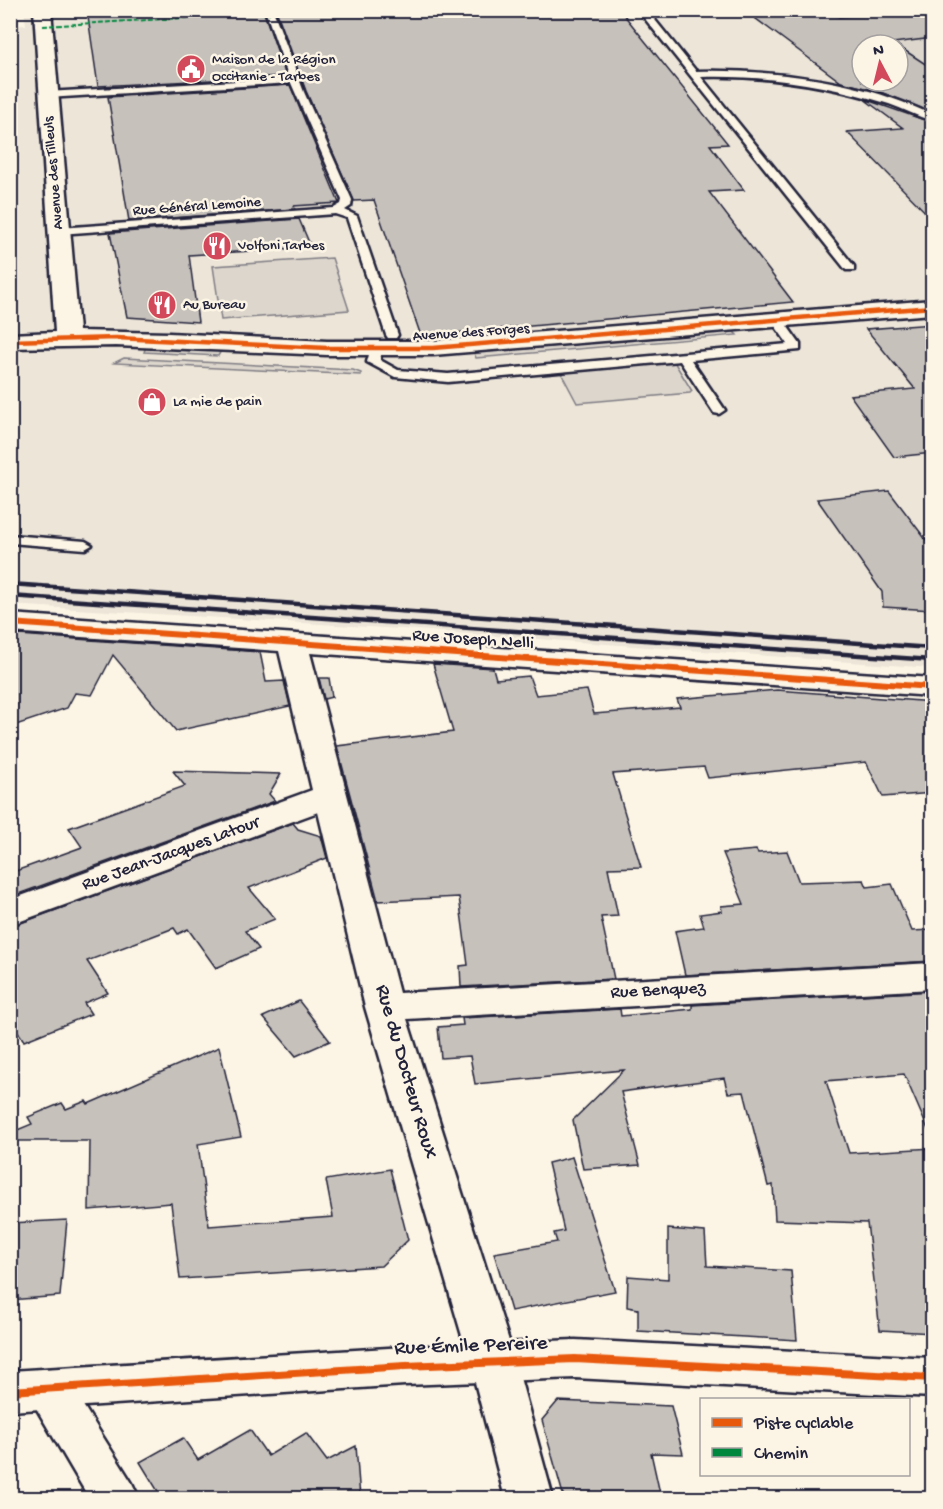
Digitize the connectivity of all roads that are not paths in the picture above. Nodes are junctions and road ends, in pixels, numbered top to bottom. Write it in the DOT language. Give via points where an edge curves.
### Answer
graph roads {
  1 [pos="42,10"];
  2 [pos="269,10"];
  3 [pos="642,10"];
  4 [pos="694,74"];
  5 [pos="295,80"];
  6 [pos="47,95"];
  7 [pos="933,118"];
  8 [pos="336,211"];
  9 [pos="59,231"];
  10 [pos="850,268"];
  11 [pos="933,307"];
  12 [pos="776,319"];
  13 [pos="67,336"];
  14 [pos="10,341"];
  15 [pos="384,343"];
  16 [pos="683,357"];
  17 [pos="719,410"];
  18 [pos="10,539"];
  19 [pos="85,545"];
  20 [pos="11,623"];
  21 [pos="292,643"];
  22 [pos="933,687"];
  23 [pos="332,795"];
  24 [pos="10,913"];
  25 [pos="933,976"];
  26 [pos="384,1006"];
  27 [pos="493,1363"];
  28 [pos="933,1378"];
  29 [pos="29,1390"];
  30 [pos="115,1498"];
  31 [pos="530,1498"];
  1 -- 6 [label="street, Avenue des Tilleuls"];
  2 -- 5 [label="lane"];
  3 -- 4 [label="lane"];
  4 -- 7 [label="lane" via="734,72 816,81"];
  4 -- 10 [label="lane"];
  5 -- 6 [label="lane"];
  5 -- 8 [label="lane" via="347,200 346,206"];
  6 -- 9 [label="street, Avenue des Tilleuls"];
  8 -- 9 [label="lane, Rue Général Lemoine"];
  8 -- 15 [label="lane" via="352,216"];
  9 -- 13 [label="street, Avenue des Tilleuls"];
  11 -- 12 [label="street, Avenue des Forges"];
  12 -- 15 [label="street, Avenue des Forges" via="433,348"];
  12 -- 16 [label="lane" via="796,347"];
  13 -- 14 [label="street, Avenue des Forges"];
  13 -- 15 [label="street, Avenue des Forges"];
  15 -- 16 [label="lane" via="373,362 395,373 448,378"];
  16 -- 17 [label="lane"];
  18 -- 19 [label="lane"];
  20 -- 21 [label="street, Rue Joseph Nelli"];
  21 -- 22 [label="street, Rue Joseph Nelli"];
  21 -- 23 [label="street, Rue du Docteur Roux"];
  23 -- 24 [label="street, Rue Jean-Jacques Latour"];
  23 -- 26 [label="street, Rue du Docteur Roux"];
  25 -- 26 [label="street, Rue Benquez"];
  26 -- 27 [label="street, Rue du Docteur Roux"];
  27 -- 28 [label="street, Rue Émile Pereire" via="575,1359"];
  27 -- 29 [label="street, Rue Émile Pereire"];
  27 -- 31 [label="street, Rue du Docteur Roux"];
  29 -- 30 [label="street"];
}
